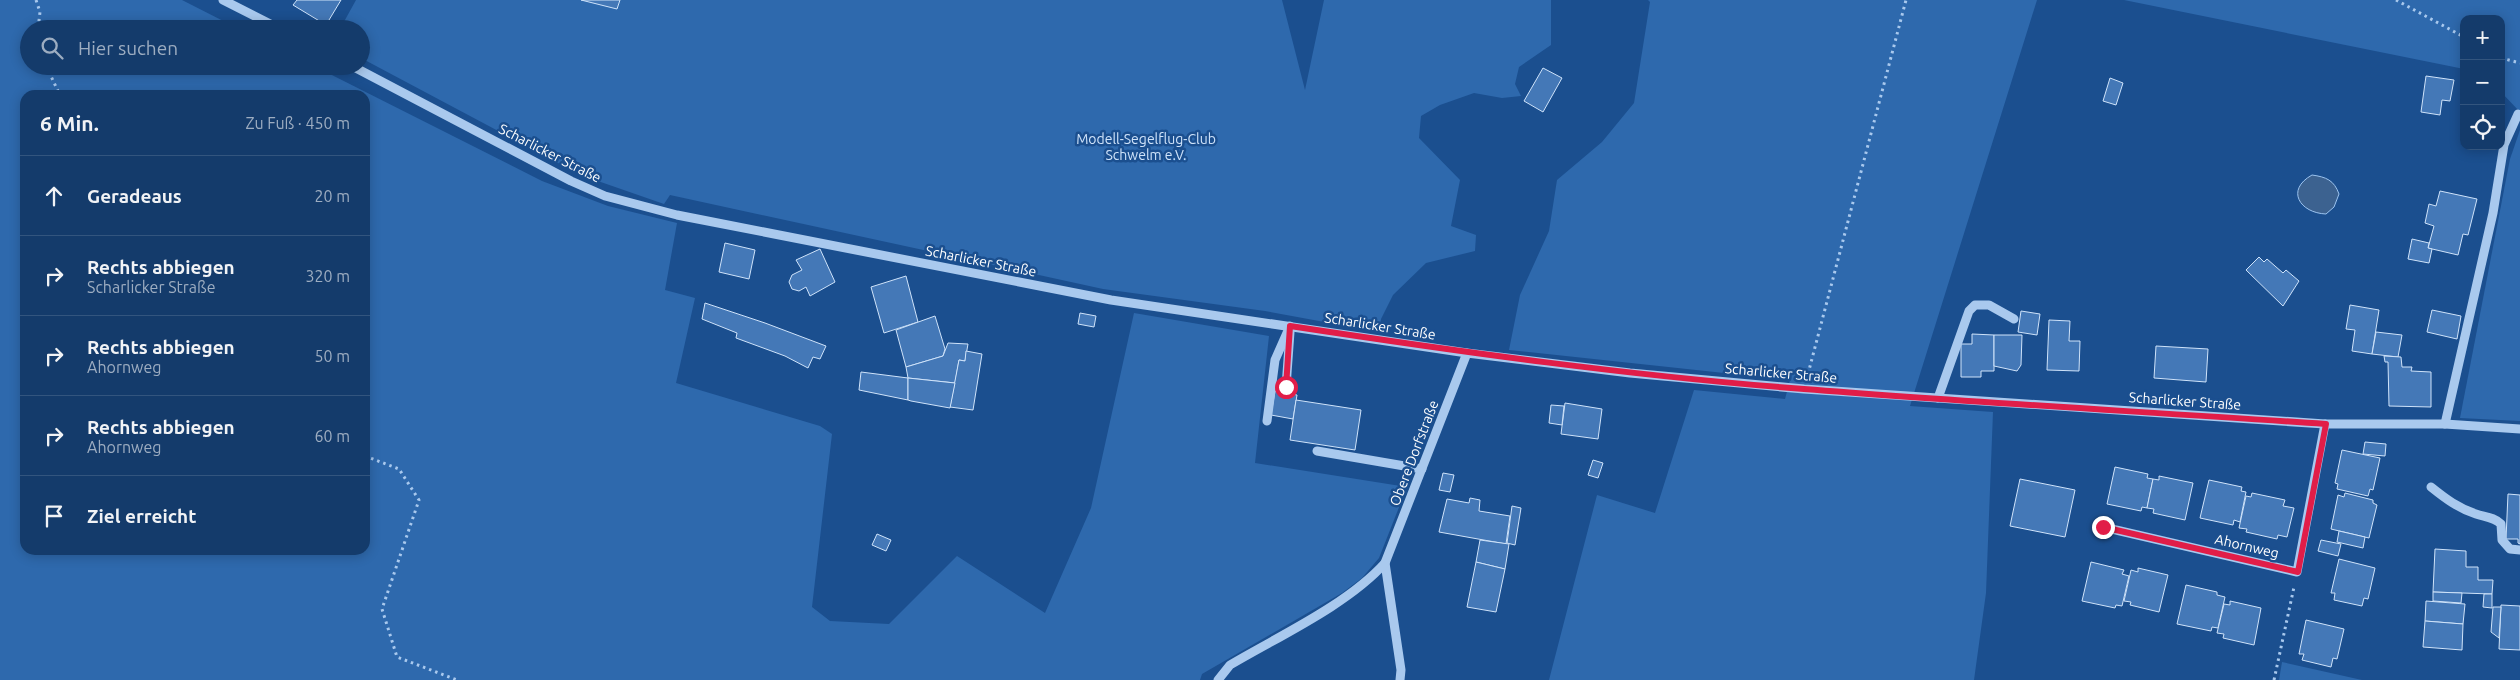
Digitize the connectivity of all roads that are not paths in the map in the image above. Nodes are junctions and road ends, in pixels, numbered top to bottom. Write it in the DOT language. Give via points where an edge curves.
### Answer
graph roads {
  1 [pos="223,0"];
  2 [pos="262,20"];
  3 [pos="369,75"];
  4 [pos="2518,114"];
  5 [pos="2014,319"];
  6 [pos="1290,326"];
  7 [pos="1467,353"];
  8 [pos="1286,387"];
  9 [pos="1938,398"];
  10 [pos="1267,421"];
  11 [pos="2326,424"];
  12 [pos="2445,424"];
  13 [pos="2520,430"];
  14 [pos="1317,451"];
  15 [pos="1422,469"];
  16 [pos="2431,487"];
  17 [pos="2103,527"];
  18 [pos="2520,550"];
  19 [pos="1385,563"];
  20 [pos="1218,680"];
  21 [pos="1400,680"];
  1 -- 2 [label="street"];
  3 -- 6 [label="street, Scharlicker Straße" via="571,181 623,201 677,215 1111,300"];
  4 -- 12 [label="street" via="2504,145 2493,213"];
  5 -- 9 [label="street" via="1989,305 1975,305 1969,311"];
  6 -- 7 [label="street, Scharlicker Straße"];
  6 -- 8 [label="street"];
  6 -- 10 [label="street" via="1275,360"];
  7 -- 9 [label="street, Scharlicker Straße" via="1630,373"];
  7 -- 15 [label="street, Obere Dorfstraße"];
  9 -- 11 [label="street, Scharlicker Straße"];
  11 -- 12 [label="street, Scharlicker Straße"];
  11 -- 17 [label="street, Ahornweg" via="2298,572"];
  12 -- 13 [label="street, Scharlicker Straße"];
  14 -- 15 [label="street"];
  15 -- 19 [label="street, Obere Dorfstraße"];
  16 -- 18 [label="street" via="2452,504 2496,519 2501,524 2502,540 2510,549"];
  19 -- 20 [label="street, Obere Dorfstraße" via="1340,600 1230,665"];
  19 -- 21 [label="street, Obere Dorfstraße"];
}
